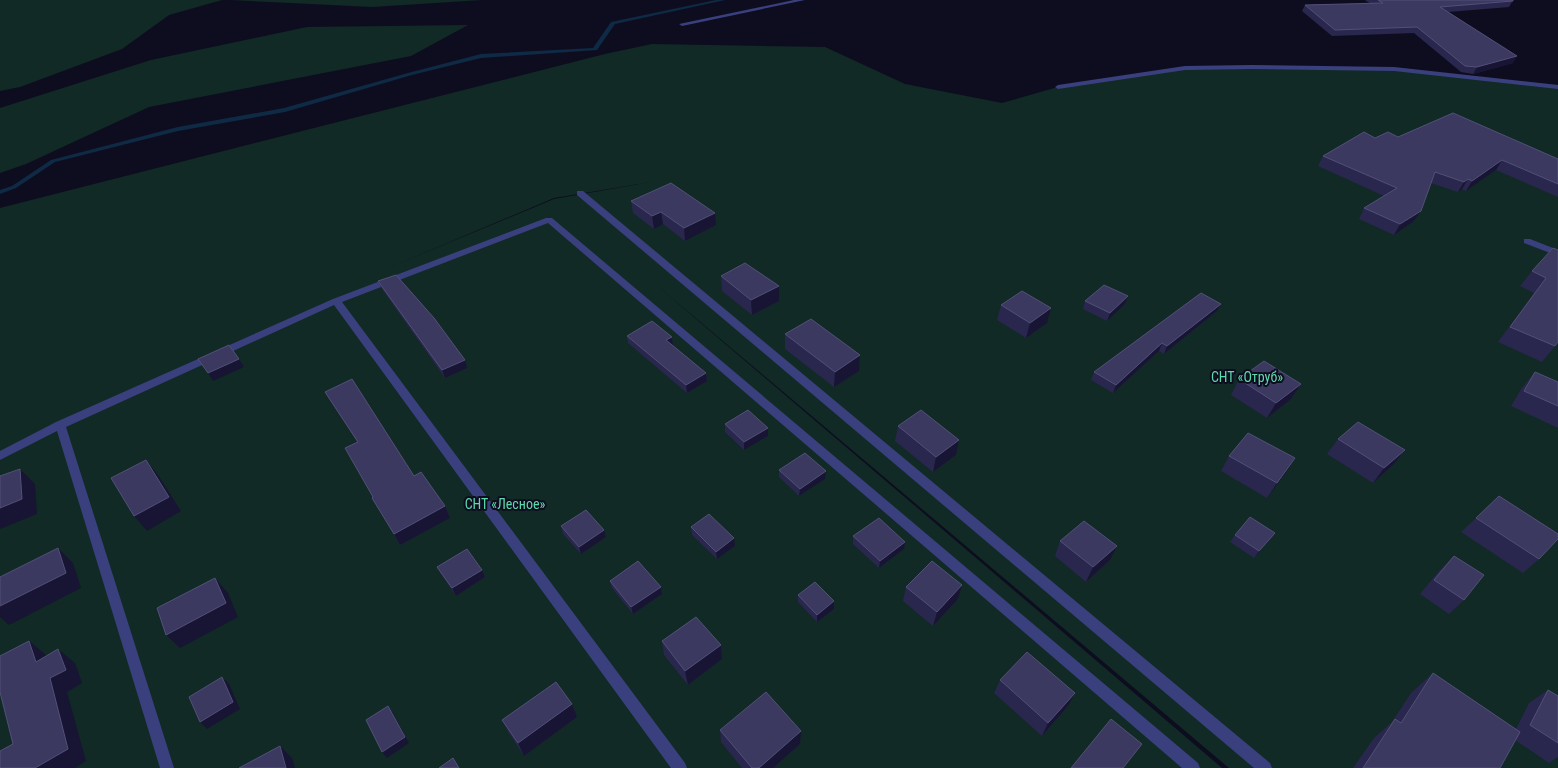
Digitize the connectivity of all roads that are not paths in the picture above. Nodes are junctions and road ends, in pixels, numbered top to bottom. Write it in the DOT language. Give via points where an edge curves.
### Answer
graph roads {
  1 [pos="802,0"];
  2 [pos="682,24"];
  3 [pos="1058,87"];
  4 [pos="1558,87"];
  5 [pos="580,193"];
  6 [pos="1527,240"];
  7 [pos="1558,253"];
  8 [pos="336,301"];
  9 [pos="60,425"];
  10 [pos="0,456"];
  11 [pos="167,768"];
  12 [pos="680,768"];
  13 [pos="1193,768"];
  14 [pos="1265,768"];
  1 -- 2 [label="street"];
  3 -- 4 [label="street" via="1185,68 1252,67 1394,69"];
  5 -- 14 [label="street"];
  6 -- 7 [label="street"];
  8 -- 9 [label="street"];
  8 -- 12 [label="street"];
  8 -- 13 [label="street" via="549,220"];
  9 -- 10 [label="street"];
  9 -- 11 [label="street"];
}
